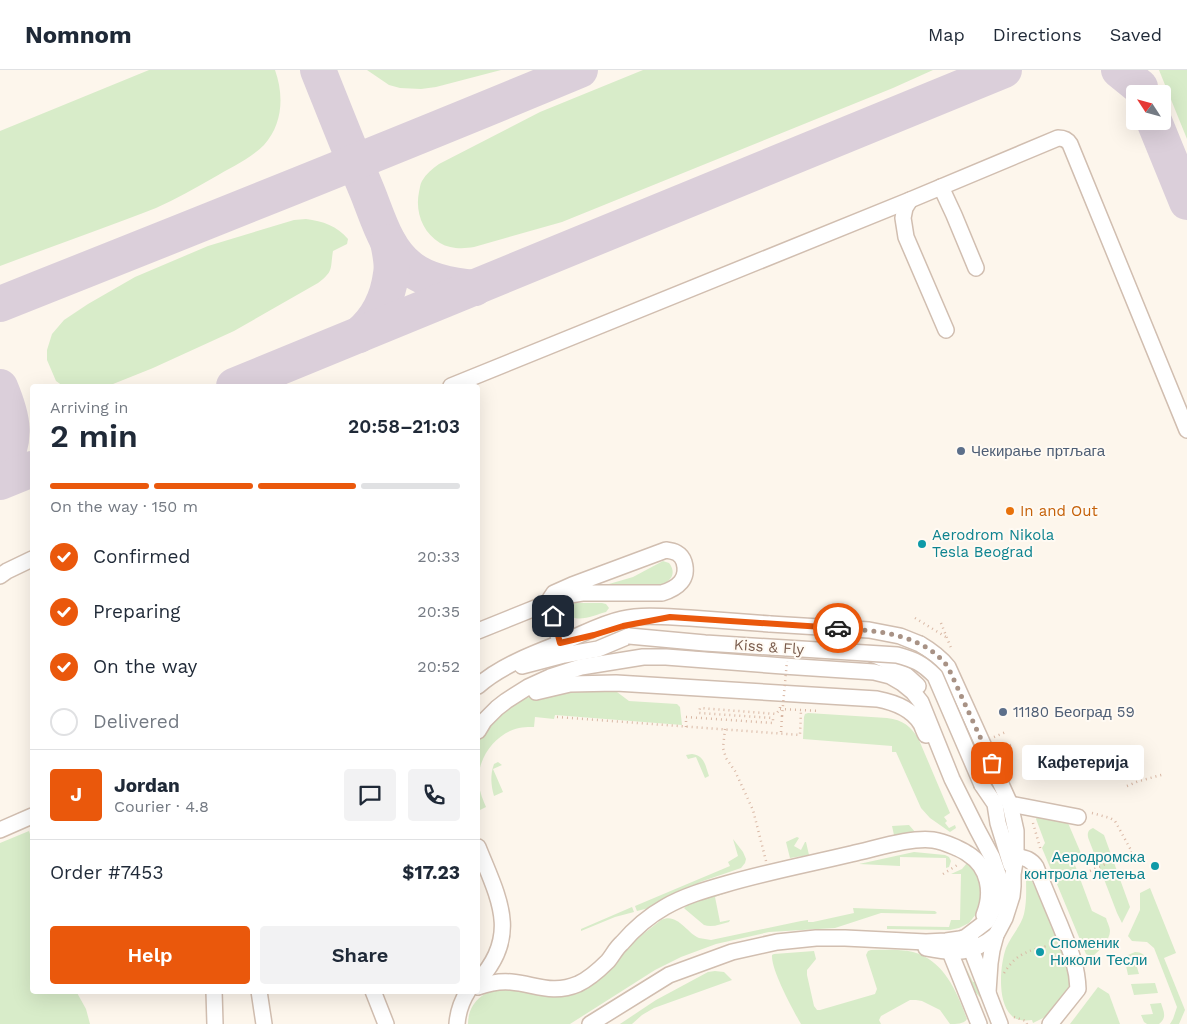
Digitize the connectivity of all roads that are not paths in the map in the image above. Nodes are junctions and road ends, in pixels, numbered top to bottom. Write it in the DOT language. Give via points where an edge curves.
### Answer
graph roads {
  1 [pos="941,187"];
  2 [pos="910,200"];
  3 [pos="976,268"];
  4 [pos="946,330"];
  5 [pos="456,384"];
  6 [pos="1187,430"];
  7 [pos="30,560"];
  8 [pos="0,576"];
  9 [pos="550,602"];
  10 [pos="480,630"];
  11 [pos="562,649"];
  12 [pos="599,664"];
  13 [pos="480,684"];
  14 [pos="506,701"];
  15 [pos="480,728"];
  16 [pos="1008,799"];
  17 [pos="30,817"];
  18 [pos="1078,818"];
  19 [pos="976,829"];
  20 [pos="0,830"];
  21 [pos="480,852"];
  22 [pos="1016,856"];
  23 [pos="1013,874"];
  24 [pos="975,930"];
  25 [pos="996,935"];
  26 [pos="904,941"];
  27 [pos="971,949"];
  28 [pos="950,952"];
  29 [pos="480,979"];
  30 [pos="480,986"];
  31 [pos="988,992"];
  32 [pos="214,994"];
  33 [pos="259,994"];
  34 [pos="374,994"];
  35 [pos="466,994"];
  36 [pos="1005,1019"];
  37 [pos="977,1020"];
  38 [pos="214,1024"];
  39 [pos="264,1024"];
  40 [pos="386,1024"];
  41 [pos="457,1024"];
  42 [pos="590,1024"];
  43 [pos="1050,1024"];
  1 -- 2 [label="street"];
  1 -- 3 [label="street"];
  1 -- 6 [label="street" via="1058,138 1068,141"];
  2 -- 4 [label="street" via="903,218 906,238"];
  2 -- 5 [label="street"];
  7 -- 8 [label="street"];
  9 -- 9 [label="street" via="582,593 662,593 671,590 684,577 683,558 672,550 666,550 572,584 554,593"];
  9 -- 10 [label="street"];
  9 -- 11 [label="street"];
  11 -- 13 [label="street" via="534,653 491,675"];
  11 -- 16 [label="street, bridge" via="623,626 670,617 869,630 900,636 934,652 948,667"];
  11 -- 23 [label="street, Kiss & Fly, bridge" via="598,648 629,636 897,655 924,665 935,676 982,785 995,804"];
  12 -- 14 [label="street" via="550,677"];
  12 -- 19 [label="street" via="666,656 874,672 890,676 913,692 921,702"];
  12 -- 19 [label="street" via="636,650 658,646 728,641 842,647 890,662 920,688 930,702 969,800"];
  14 -- 15 [label="street"];
  14 -- 19 [label="street" via="570,684 616,683 888,701 903,708 921,724 956,806"];
  16 -- 18 [label="street"];
  16 -- 22 [label="street" via="1016,831"];
  17 -- 20 [label="street"];
  19 -- 24 [label="street" via="992,857 1000,883 992,912 987,921"];
  21 -- 29 [label="street" via="503,920 499,948 489,969"];
  22 -- 23 [label="street"];
  22 -- 43 [label="street" via="1028,858 1036,867 1078,974 1078,989"];
  23 -- 25 [label="street" via="1010,906"];
  24 -- 26 [label="street" via="960,939"];
  24 -- 27 [label="street"];
  24 -- 30 [label="street" via="986,909 988,885 978,863 968,854 938,841 906,842 768,873 684,898 642,923 608,961 577,984 548,989 512,982 493,982"];
  25 -- 27 [label="street"];
  25 -- 31 [label="street"];
  26 -- 28 [label="street"];
  26 -- 42 [label="street" via="816,938 732,952 669,975"];
  27 -- 28 [label="street"];
  27 -- 31 [label="street"];
  28 -- 37 [label="street"];
  31 -- 36 [label="street"];
  32 -- 38 [label="street"];
  33 -- 39 [label="street"];
  34 -- 40 [label="street"];
  35 -- 41 [label="street" via="459,1009"];
  36 -- 37 [label="street"];
}
